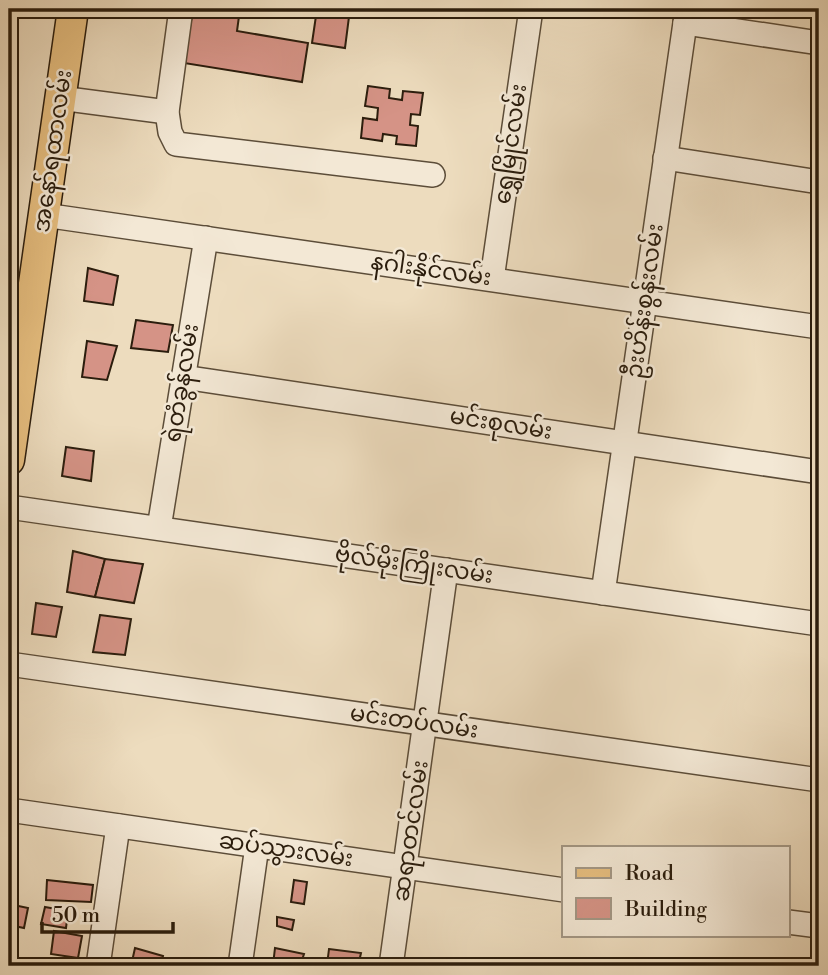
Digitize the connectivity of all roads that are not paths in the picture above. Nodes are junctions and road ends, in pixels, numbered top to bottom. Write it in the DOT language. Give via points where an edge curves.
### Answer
graph roads {
  1 [pos="73,9"];
  2 [pos="181,9"];
  3 [pos="531,9"];
  4 [pos="686,16"];
  5 [pos="819,43"];
  6 [pos="60,98"];
  7 [pos="167,112"];
  8 [pos="665,158"];
  9 [pos="433,175"];
  10 [pos="819,182"];
  11 [pos="44,215"];
  12 [pos="206,238"];
  13 [pos="492,279"];
  14 [pos="644,301"];
  15 [pos="819,327"];
  16 [pos="183,376"];
  17 [pos="624,443"];
  18 [pos="9,460"];
  19 [pos="819,472"];
  20 [pos="9,507"];
  21 [pos="159,528"];
  22 [pos="446,570"];
  23 [pos="603,593"];
  24 [pos="819,624"];
  25 [pos="9,664"];
  26 [pos="426,724"];
  27 [pos="819,780"];
  28 [pos="9,810"];
  29 [pos="118,826"];
  30 [pos="257,846"];
  31 [pos="405,867"];
  32 [pos="562,890"];
  33 [pos="790,922"];
  34 [pos="819,926"];
  35 [pos="98,966"];
  36 [pos="240,966"];
  37 [pos="391,966"];
  1 -- 6 [label="main road, အနော်ရထာလမ်း"];
  2 -- 7 [label="street"];
  3 -- 13 [label="street, ရွှေမြိုင်လမ်း"];
  4 -- 5 [label="street"];
  4 -- 8 [label="street, ဦးဟိန်းစွန်းလမ်း"];
  6 -- 7 [label="street"];
  6 -- 11 [label="main road, အနော်ရထာလမ်း"];
  7 -- 9 [label="street" via="176,144"];
  8 -- 10 [label="street"];
  8 -- 14 [label="street, ဦးဟိန်းစွန်းလမ်း"];
  11 -- 12 [label="street, နဂါးနိုင်လမ်း"];
  11 -- 18 [label="main road, အနော်ရထာလမ်း"];
  12 -- 13 [label="street, နဂါးနိုင်လမ်း"];
  12 -- 16 [label="street, ရဲတံခွန်လမ်း"];
  13 -- 14 [label="street, နဂါးနိုင်လမ်း"];
  14 -- 15 [label="street, နဂါးနိုင်လမ်း"];
  14 -- 17 [label="street, ဦးဟိန်းစွန်းလမ်း"];
  16 -- 17 [label="street, မင်းစုလမ်း"];
  16 -- 21 [label="street, ရဲတံခွန်လမ်း"];
  17 -- 19 [label="street, မင်းစုလမ်း"];
  17 -- 23 [label="street, ဦးဟိန်းစွန်းလမ်း"];
  20 -- 21 [label="street, ဗိုလ်မိုးကြိုးလမ်း"];
  21 -- 22 [label="street, ဗိုလ်မိုးကြိုးလမ်း"];
  22 -- 23 [label="street, ဗိုလ်မိုးကြိုးလမ်း"];
  22 -- 26 [label="street, ဆရာတင်လမ်း"];
  23 -- 24 [label="street, ဗိုလ်မိုးကြိုးလမ်း"];
  25 -- 26 [label="street, မင်းတပ်လမ်း"];
  26 -- 27 [label="street, မင်းတပ်လမ်း"];
  26 -- 31 [label="street, ဆရာတင်လမ်း"];
  28 -- 29 [label="street, ဆပ်သွားလမ်း"];
  29 -- 30 [label="street, ဆပ်သွားလမ်း"];
  29 -- 35 [label="street"];
  30 -- 31 [label="street, ဆပ်သွားလမ်း"];
  30 -- 36 [label="street"];
  31 -- 32 [label="street, ဆပ်သွားလမ်း"];
  31 -- 37 [label="street, ဆရာတင်လမ်း"];
  33 -- 34 [label="street"];
}
